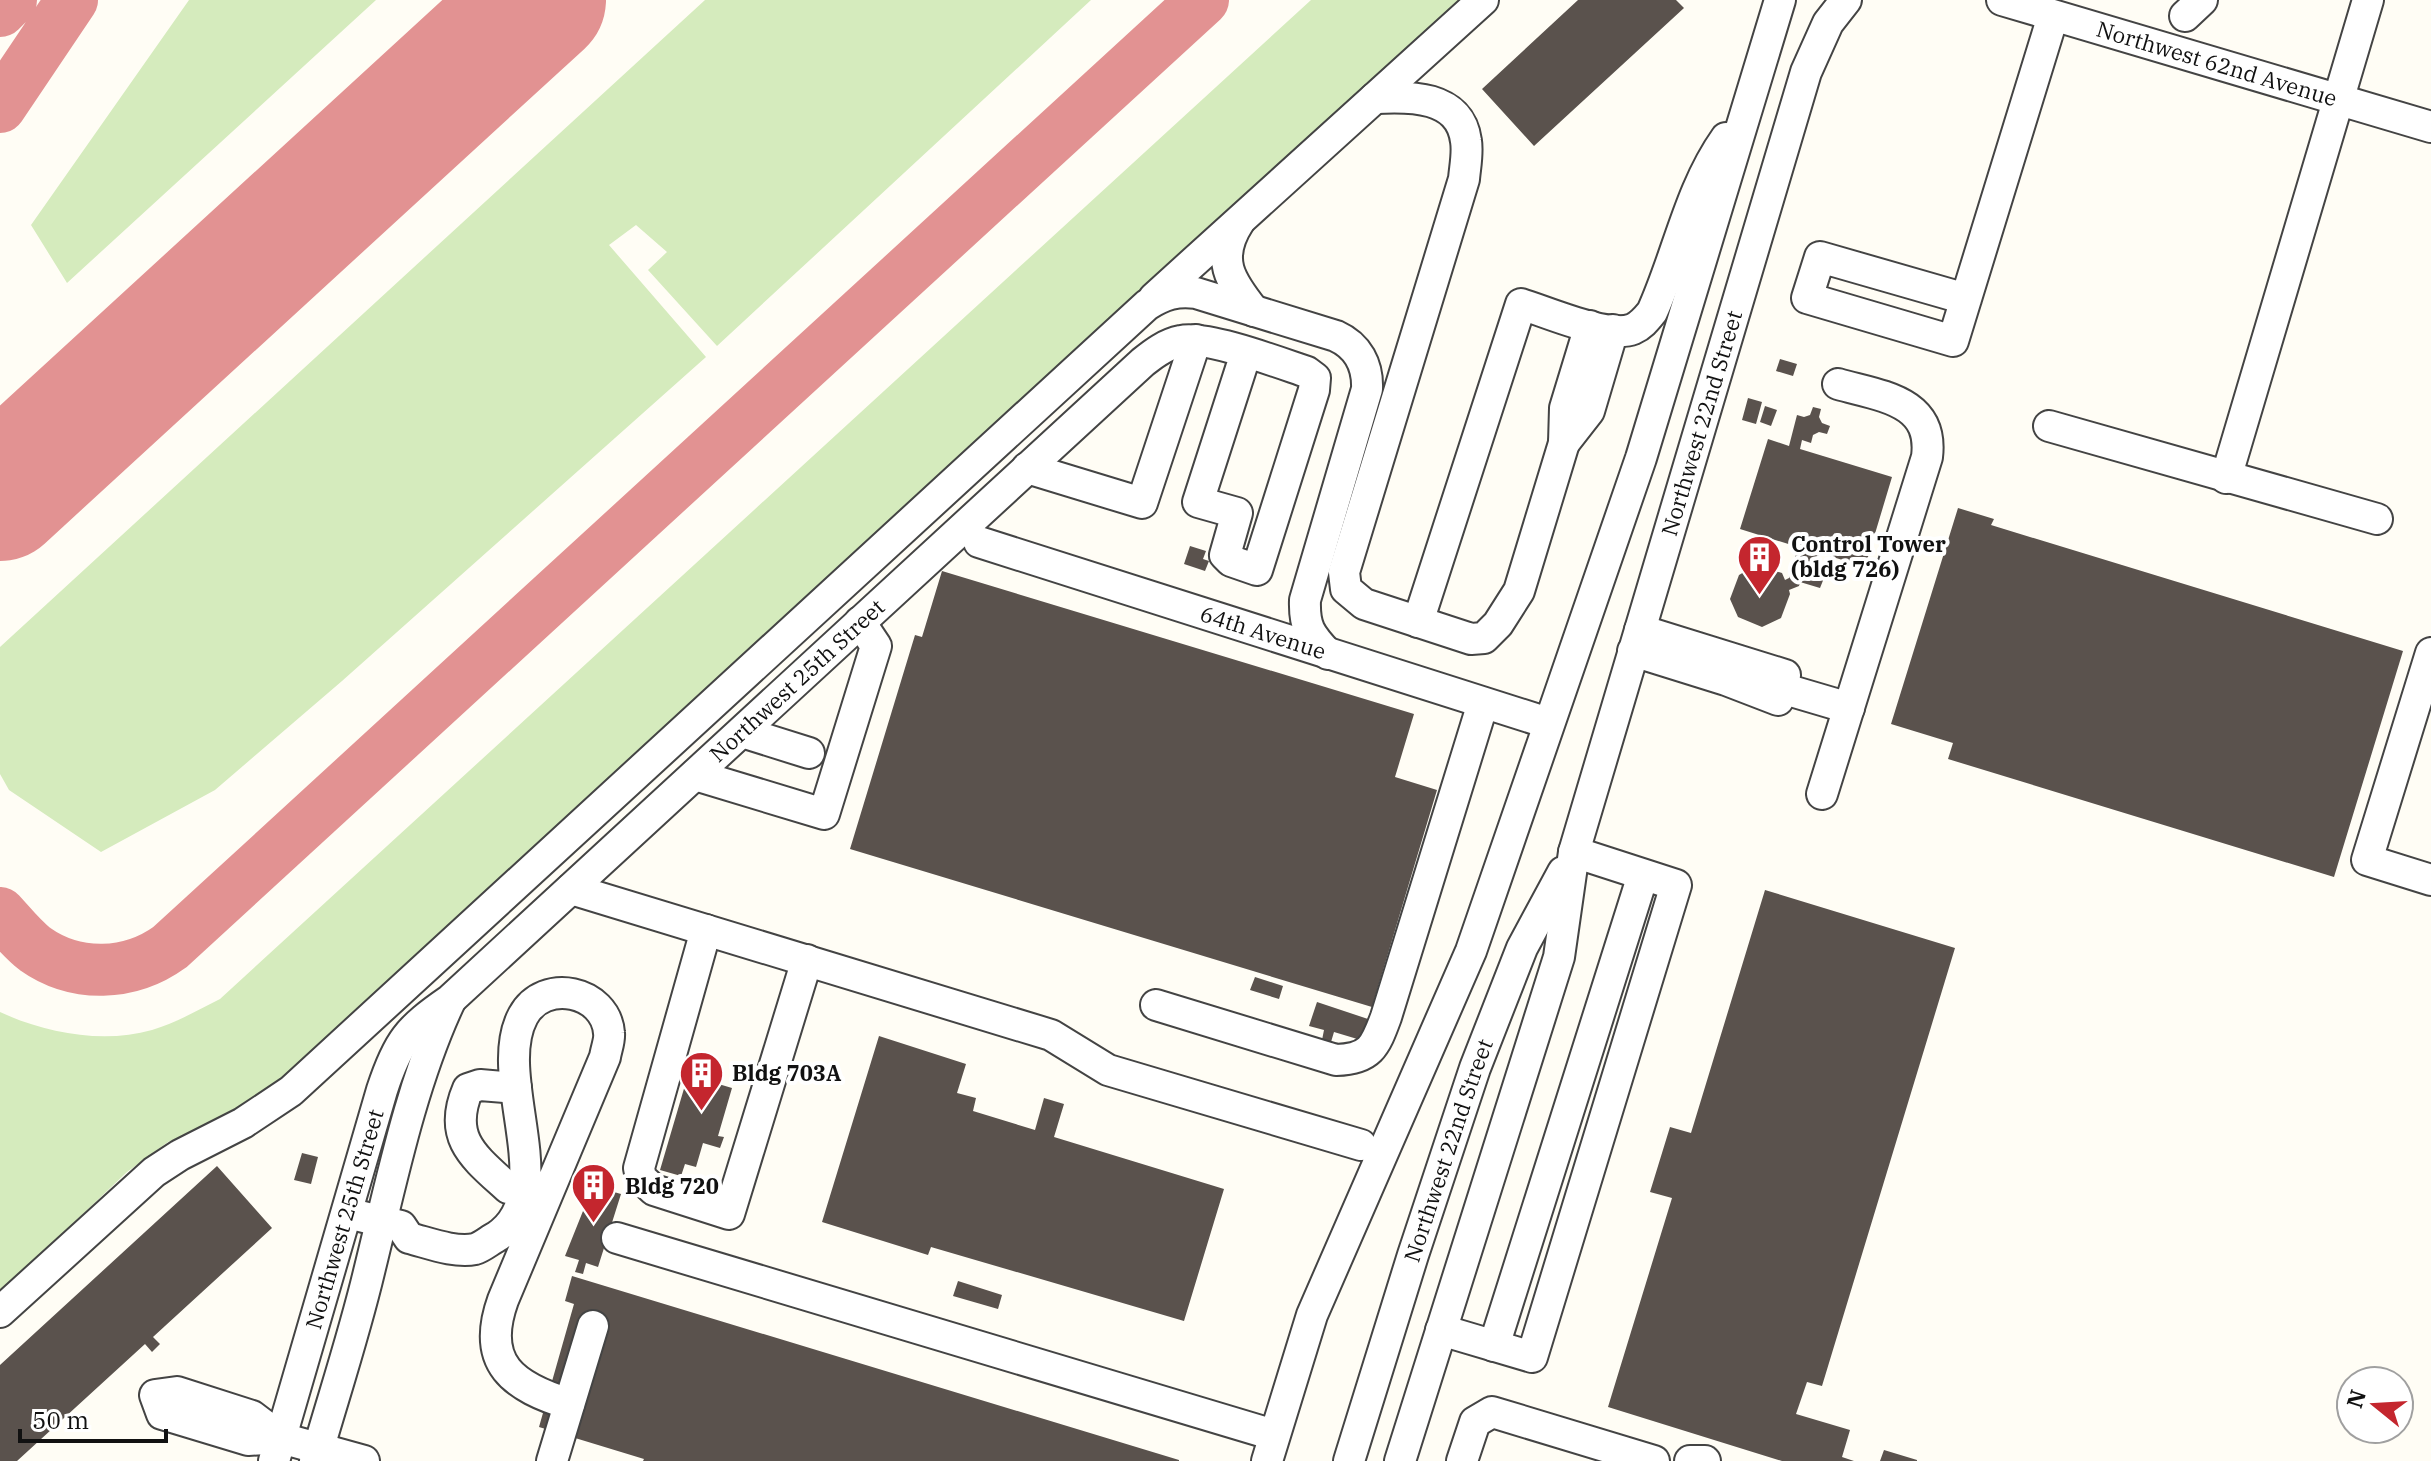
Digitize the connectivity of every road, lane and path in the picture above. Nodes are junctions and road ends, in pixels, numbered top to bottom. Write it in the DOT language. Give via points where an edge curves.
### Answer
graph roads {
  1 [pos="1483,0"];
  2 [pos="1780,0"];
  3 [pos="1846,0"];
  4 [pos="2002,0"];
  5 [pos="2368,0"];
  6 [pos="2053,16"];
  7 [pos="1375,98"];
  8 [pos="2338,99"];
  9 [pos="1748,107"];
  10 [pos="2431,127"];
  11 [pos="1240,220"];
  12 [pos="1966,299"];
  13 [pos="1147,305"];
  14 [pos="1254,311"];
  15 [pos="1602,328"];
  16 [pos="1196,340"];
  17 [pos="1246,353"];
  18 [pos="1838,384"];
  19 [pos="2049,426"];
  20 [pos="1027,468"];
  21 [pos="2226,478"];
  22 [pos="2377,519"];
  23 [pos="979,542"];
  24 [pos="860,622"];
  25 [pos="1418,622"];
  26 [pos="1636,641"];
  27 [pos="2431,653"];
  28 [pos="1328,654"];
  29 [pos="1483,703"];
  30 [pos="1849,708"];
  31 [pos="1548,723"];
  32 [pos="742,732"];
  33 [pos="809,753"];
  34 [pos="695,775"];
  35 [pos="1822,794"];
  36 [pos="1574,852"];
  37 [pos="2431,880"];
  38 [pos="571,889"];
  39 [pos="706,930"];
  40 [pos="807,960"];
  41 [pos="450,1000"];
  42 [pos="1156,1005"];
  43 [pos="507,1087"];
  44 [pos="1361,1145"];
  45 [pos="508,1188"];
  46 [pos="347,1213"];
  47 [pos="392,1223"];
  48 [pos="617,1238"];
  49 [pos="0,1312"];
  50 [pos="593,1326"];
  51 [pos="1441,1330"];
  52 [pos="560,1402"];
  53 [pos="1271,1448"];
  54 [pos="277,1449"];
  55 [pos="317,1455"];
  56 [pos="364,1461"];
  57 [pos="552,1461"];
  58 [pos="1349,1461"];
  59 [pos="1400,1461"];
  60 [pos="1462,1461"];
  61 [pos="1654,1461"];
  62 [pos="1690,1461"];
  63 [pos="1705,1461"];
  1 -- 7 [label="street"];
  2 -- 9 [label="street"];
  3 -- 26 [label="street, Northwest 22nd Street" via="1824,31 1806,72"];
  4 -- 6 [label="street, Northwest 62nd Avenue"];
  5 -- 8 [label="street"];
  6 -- 8 [label="street, Northwest 62nd Avenue"];
  6 -- 12 [label="street"];
  7 -- 11 [label="street"];
  7 -- 25 [label="street" via="1429,99 1454,115 1466,139 1464,179 1344,572 1346,589 1364,604"];
  8 -- 10 [label="street, Northwest 62nd Avenue"];
  8 -- 21 [label="street"];
  9 -- 15 [label="street" via="1702,181 1652,312 1632,329"];
  9 -- 31 [label="street" via="1641,458"];
  11 -- 13 [label="street"];
  11 -- 14 [label="street" via="1229,241 1227,265"];
  12 -- 12 [label="street" via="1953,341 1807,298 1820,257"];
  13 -- 14 [label="street" via="1183,292"];
  13 -- 49 [label="street" via="291,1091 154,1172"];
  14 -- 28 [label="street" via="1343,339 1356,349 1366,373 1365,397 1306,589 1306,624"];
  15 -- 25 [label="street" via="1589,411 1564,443 1519,591 1484,638 1471,639"];
  15 -- 25 [label="street" via="1521,304"];
  16 -- 17 [label="street"];
  16 -- 20 [label="street, Northwest 25th Street" via="1172,344 1143,362"];
  16 -- 20 [label="street" via="1142,503"];
  17 -- 17 [label="street" via="1315,378 1257,570 1225,555 1237,513 1198,502"];
  18 -- 30 [label="street" via="1904,405 1924,424 1929,441"];
  19 -- 21 [label="street"];
  20 -- 24 [label="street, Northwest 25th Street"];
  21 -- 22 [label="street"];
  23 -- 28 [label="street, 64th Avenue"];
  24 -- 32 [label="street, Northwest 25th Street"];
  24 -- 34 [label="street" via="876,646 824,814"];
  26 -- 30 [label="street" via="1778,700 1781,688"];
  26 -- 36 [label="street, Northwest 22nd Street"];
  27 -- 37 [label="street" via="2367,860"];
  28 -- 29 [label="street, 64th Avenue"];
  29 -- 31 [label="street, 64th Avenue"];
  29 -- 42 [label="street" via="1386,1017 1367,1054 1336,1060"];
  30 -- 35 [label="street"];
  31 -- 53 [label="street" via="1471,951 1312,1315"];
  32 -- 33 [label="street"];
  32 -- 34 [label="street, Northwest 25th Street"];
  34 -- 38 [label="street, Northwest 25th Street"];
  36 -- 51 [label="street, Northwest 22nd Street" via="1559,957"];
  36 -- 51 [label="street" via="1676,885 1532,1357"];
  36 -- 58 [label="street, Northwest 22nd Street" via="1522,948 1475,1068"];
  38 -- 39 [label="street"];
  38 -- 41 [label="street, Northwest 25th Street"];
  39 -- 40 [label="street"];
  39 -- 40 [label="street" via="639,1168 654,1190 729,1214"];
  40 -- 44 [label="street" via="1051,1035 1108,1070"];
  41 -- 46 [label="street, Northwest 25th Street" via="400,1043"];
  41 -- 47 [label="street, Northwest 25th Street" via="435,1032 392,1177"];
  43 -- 45 [label="street"];
  43 -- 45 [label="street" via="468,1089 460,1125 464,1143"];
  43 -- 47 [label="street" via="526,1175 520,1209 507,1229 476,1249 452,1249 409,1238"];
  43 -- 52 [label="street" via="505,1044 538,998 559,991 578,994 601,1014 610,1032 605,1057 498,1319 503,1365 526,1389"];
  45 -- 47 [label="street" via="502,1210 485,1227 464,1231 412,1219"];
  46 -- 47 [label="street"];
  46 -- 54 [label="street, Northwest 25th Street"];
  47 -- 55 [label="street, Northwest 25th Street"];
  48 -- 53 [label="street"];
  50 -- 52 [label="street"];
  51 -- 59 [label="street, Northwest 22nd Street"];
  52 -- 57 [label="street"];
  54 -- 55 [label="street"];
  55 -- 56 [label="street"];
  60 -- 61 [label="street" via="1475,1422 1492,1412"];
  62 -- 63 [label="street"];
}
